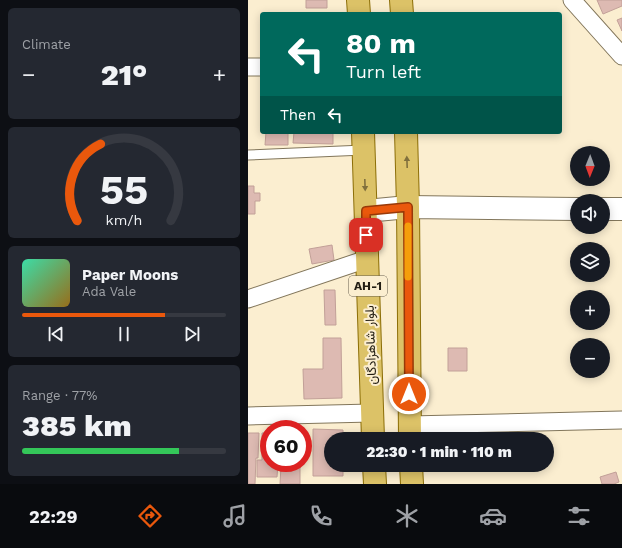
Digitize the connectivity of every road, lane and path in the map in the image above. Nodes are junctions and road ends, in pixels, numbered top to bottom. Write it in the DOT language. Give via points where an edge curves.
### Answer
graph roads {
  1 [pos="358,0"];
  2 [pos="401,0"];
  3 [pos="572,0"];
  4 [pos="359,12"];
  5 [pos="402,12"];
  6 [pos="622,56"];
  7 [pos="248,67"];
  8 [pos="260,67"];
  9 [pos="406,134"];
  10 [pos="363,141"];
  11 [pos="248,155"];
  12 [pos="408,207"];
  13 [pos="570,209"];
  14 [pos="610,209"];
  15 [pos="622,209"];
  16 [pos="366,211"];
  17 [pos="367,259"];
  18 [pos="248,299"];
  19 [pos="372,413"];
  20 [pos="248,416"];
  21 [pos="622,420"];
  22 [pos="373,432"];
  23 [pos="409,432"];
  24 [pos="374,472"];
  25 [pos="411,472"];
  26 [pos="375,484"];
  27 [pos="412,484"];
  1 -- 4 [label="main road"];
  2 -- 5 [label="main road"];
  3 -- 6 [label="street"];
  7 -- 8 [label="street"];
  12 -- 9 [label="main road, one-way"];
  10 -- 11 [label="lane"];
  10 -- 16 [label="main road, بلوار شاهزادگان / AH-1, one-way"];
  12 -- 13 [label="street"];
  12 -- 16 [label="street"];
  12 -- 23 [label="main road"];
  14 -- 15 [label="street"];
  16 -- 17 [label="main road, بلوار شاهزادگان / AH-1"];
  17 -- 18 [label="street"];
  17 -- 19 [label="main road, بلوار شاهزادگان / AH-1"];
  19 -- 20 [label="street"];
  19 -- 22 [label="main road, بلوار شاهزادگان / AH-1"];
  21 -- 23 [label="street"];
  24 -- 26 [label="main road"];
  25 -- 27 [label="main road"];
}
